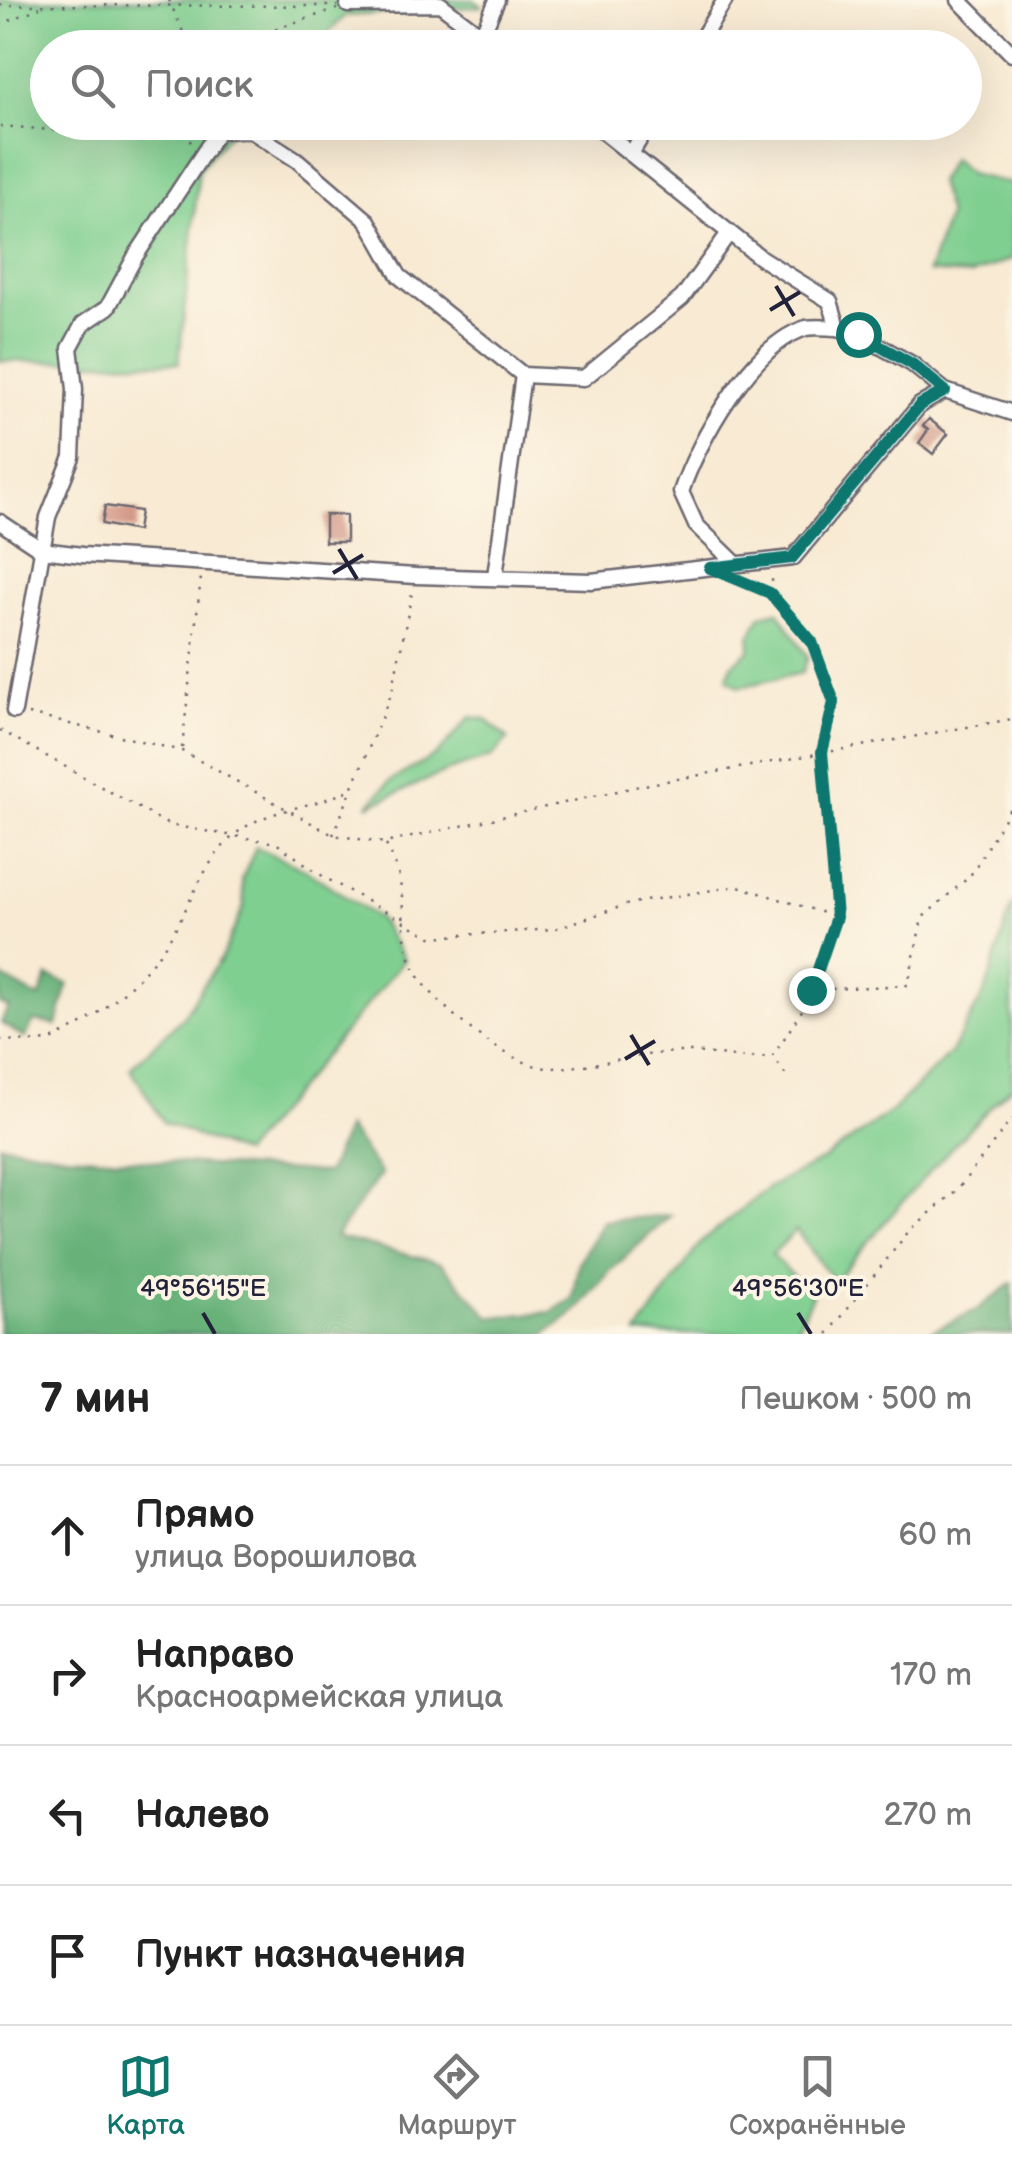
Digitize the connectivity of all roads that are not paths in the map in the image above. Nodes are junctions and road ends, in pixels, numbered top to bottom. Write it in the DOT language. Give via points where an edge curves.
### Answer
graph roads {
  1 [pos="497,0"];
  2 [pos="725,0"];
  3 [pos="958,0"];
  4 [pos="348,6"];
  5 [pos="476,30"];
  6 [pos="484,30"];
  7 [pos="707,30"];
  8 [pos="1012,54"];
  9 [pos="213,140"];
  10 [pos="266,140"];
  11 [pos="612,140"];
  12 [pos="639,140"];
  13 [pos="630,154"];
  14 [pos="729,234"];
  15 [pos="838,328"];
  16 [pos="523,375"];
  17 [pos="945,391"];
  18 [pos="1012,413"];
  19 [pos="0,522"];
  20 [pos="42,550"];
  21 [pos="735,563"];
  22 [pos="495,576"];
  23 [pos="14,711"];
  1 -- 6 [label="street"];
  2 -- 7 [label="street"];
  3 -- 8 [label="street"];
  4 -- 5 [label="street" via="440,4"];
  9 -- 20 [label="street" via="108,307 84,324 70,348 72,457"];
  10 -- 16 [label="street" via="368,221 399,276"];
  11 -- 13 [label="street"];
  12 -- 13 [label="street"];
  13 -- 14 [label="street"];
  14 -- 15 [label="street" via="830,302"];
  14 -- 16 [label="street" via="682,298 584,378"];
  15 -- 17 [label="street" via="912,364"];
  15 -- 21 [label="street" via="806,328 769,353 722,405 694,453 681,492 696,525"];
  16 -- 22 [label="street"];
  17 -- 18 [label="street"];
  17 -- 21 [label="street" via="920,405 792,558"];
  19 -- 20 [label="street"];
  20 -- 22 [label="street" via="202,566"];
  20 -- 23 [label="street"];
  21 -- 22 [label="street" via="591,581"];
}
